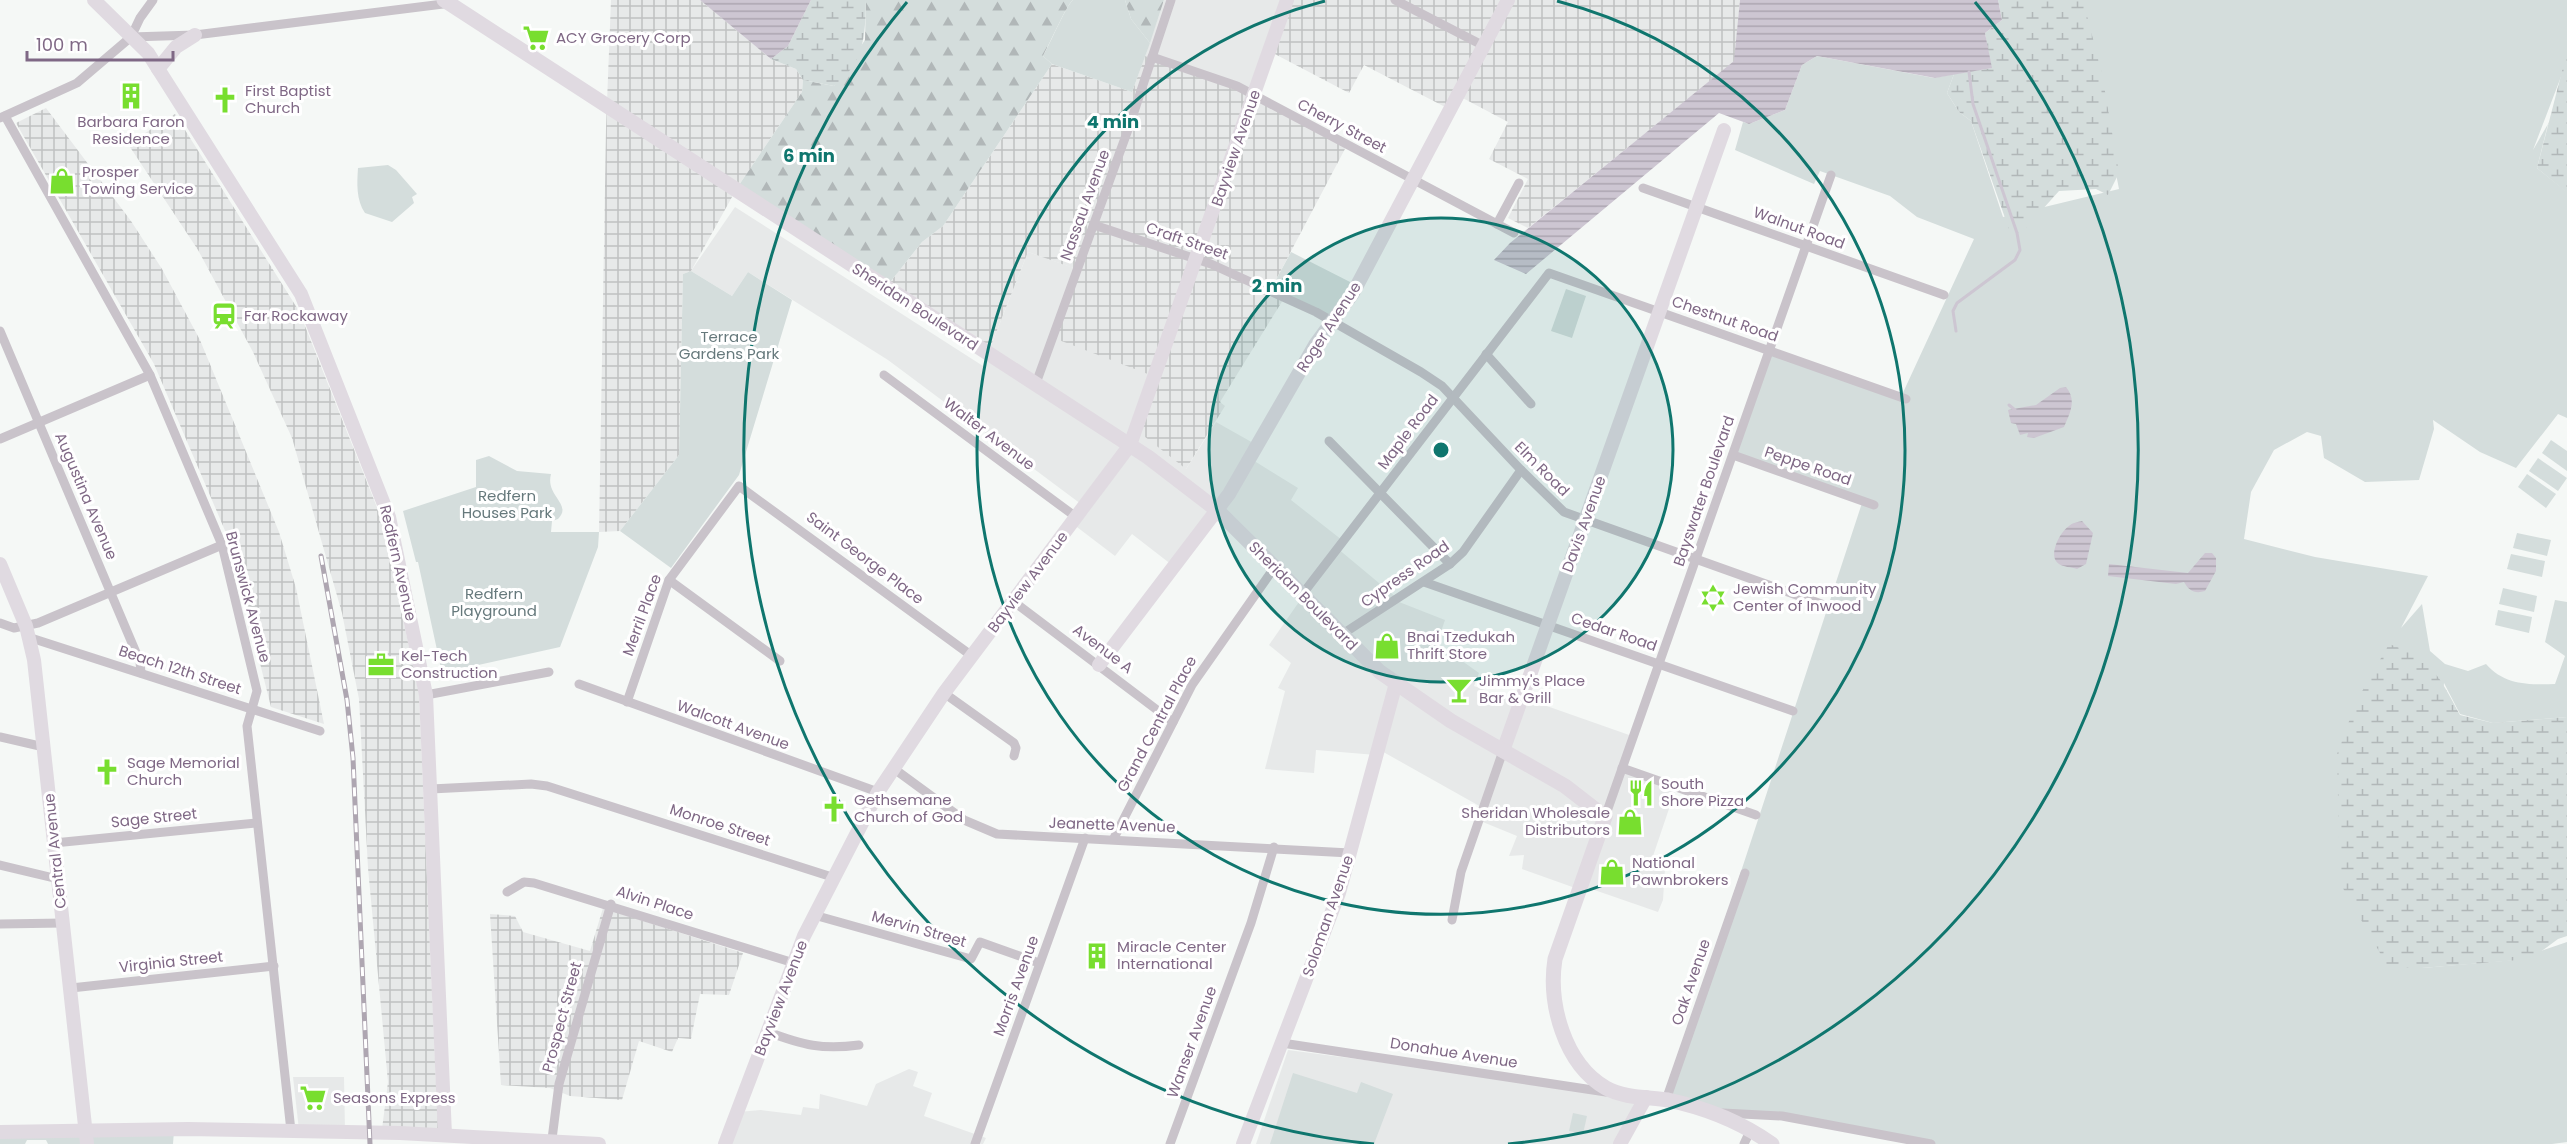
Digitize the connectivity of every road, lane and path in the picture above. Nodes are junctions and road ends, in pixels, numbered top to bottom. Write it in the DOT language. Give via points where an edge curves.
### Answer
graph roads {
  1 [pos="94,0"];
  2 [pos="153,0"];
  3 [pos="1171,0"];
  4 [pos="1287,0"];
  5 [pos="1395,0"];
  6 [pos="1508,0"];
  7 [pos="450,1"];
  8 [pos="195,35"];
  9 [pos="130,38"];
  10 [pos="1484,46"];
  11 [pos="1152,57"];
  12 [pos="158,69"];
  13 [pos="1254,97"];
  14 [pos="3,117"];
  15 [pos="1724,130"];
  16 [pos="1831,175"];
  17 [pos="1413,180"];
  18 [pos="1519,183"];
  19 [pos="1644,188"];
  20 [pos="1696,207"];
  21 [pos="1497,224"];
  22 [pos="1095,225"];
  23 [pos="1514,233"];
  24 [pos="1806,246"];
  25 [pos="1197,260"];
  26 [pos="1538,285"];
  27 [pos="1944,295"];
  28 [pos="1659,312"];
  29 [pos="1332,321"];
  30 [pos="0,331"];
  31 [pos="1769,351"];
  32 [pos="1486,354"];
  33 [pos="150,375"];
  34 [pos="884,375"];
  35 [pos="1035,386"];
  36 [pos="1452,398"];
  37 [pos="1906,399"];
  38 [pos="1531,404"];
  39 [pos="39,422"];
  40 [pos="0,439"];
  41 [pos="1329,441"];
  42 [pos="1130,445"];
  43 [pos="1733,455"];
  44 [pos="1521,470"];
  45 [pos="739,486"];
  46 [pos="1380,493"];
  47 [pos="1874,505"];
  48 [pos="1217,510"];
  49 [pos="1076,517"];
  50 [pos="1585,520"];
  51 [pos="222,545"];
  52 [pos="1696,559"];
  53 [pos="0,564"];
  54 [pos="1450,564"];
  55 [pos="1274,568"];
  56 [pos="669,580"];
  57 [pos="1424,582"];
  58 [pos="110,593"];
  59 [pos="1301,596"];
  60 [pos="1013,601"];
  61 [pos="1830,607"];
  62 [pos="0,623"];
  63 [pos="1548,625"];
  64 [pos="28,632"];
  65 [pos="1341,635"];
  66 [pos="972,656"];
  67 [pos="780,661"];
  68 [pos="1659,663"];
  69 [pos="1099,665"];
  70 [pos="549,672"];
  71 [pos="141,674"];
  72 [pos="1396,683"];
  73 [pos="579,684"];
  74 [pos="944,693"];
  75 [pos="426,695"];
  76 [pos="627,702"];
  77 [pos="252,709"];
  78 [pos="1793,711"];
  79 [pos="1173,722"];
  80 [pos="320,731"];
  81 [pos="0,737"];
  82 [pos="44,747"];
  83 [pos="1503,751"];
  84 [pos="1014,756"];
  85 [pos="893,768"];
  86 [pos="1622,768"];
  87 [pos="431,789"];
  88 [pos="878,792"];
  89 [pos="1756,815"];
  90 [pos="1605,817"];
  91 [pos="257,823"];
  92 [pos="1085,838"];
  93 [pos="1114,838"];
  94 [pos="54,843"];
  95 [pos="1274,847"];
  96 [pos="1350,853"];
  97 [pos="0,866"];
  98 [pos="1745,873"];
  99 [pos="832,877"];
  100 [pos="58,879"];
  101 [pos="507,892"];
  102 [pos="610,904"];
  103 [pos="814,915"];
  104 [pos="1452,920"];
  105 [pos="63,923"];
  106 [pos="0,924"];
  107 [pos="794,963"];
  108 [pos="1040,963"];
  109 [pos="274,966"];
  110 [pos="71,988"];
  111 [pos="768,1032"];
  112 [pos="1282,1043"];
  113 [pos="859,1045"];
  114 [pos="1621,1094"];
  115 [pos="1646,1097"];
  116 [pos="1666,1100"];
  117 [pos="1716,1113"];
  118 [pos="1751,1130"];
  119 [pos="291,1131"];
  120 [pos="0,1132"];
  121 [pos="445,1135"];
  122 [pos="86,1137"];
  123 [pos="552,1139"];
  124 [pos="599,1144"];
  125 [pos="725,1144"];
  126 [pos="975,1144"];
  127 [pos="1170,1144"];
  128 [pos="1243,1144"];
  129 [pos="1620,1144"];
  130 [pos="1744,1144"];
  131 [pos="1772,1144"];
  132 [pos="1931,1144"];
  1 -- 9 [label="street, Redfern Avenue"];
  2 -- 9 [label="street"];
  3 -- 11 [label="street, Nassau Avenue"];
  4 -- 13 [label="street, Bayview Avenue"];
  5 -- 10 [label="street"];
  6 -- 10 [label="street, Roger Avenue"];
  7 -- 8 [label="street"];
  7 -- 35 [label="main road, Sheridan Boulevard"];
  8 -- 9 [label="street"];
  8 -- 12 [label="street" via="176,47"];
  9 -- 12 [label="street, Redfern Avenue" via="148,53"];
  9 -- 14 [label="street" via="77,83"];
  10 -- 17 [label="street, Roger Avenue"];
  11 -- 13 [label="street, Cherry Street" via="1237,86"];
  11 -- 22 [label="street, Nassau Avenue"];
  12 -- 75 [label="street, Redfern Avenue" via="289,272 308,309 389,516"];
  13 -- 17 [label="street, Cherry Street"];
  13 -- 25 [label="street, Bayview Avenue"];
  14 -- 33 [label="street, Brunswick Avenue"];
  15 -- 20 [label="street, Davis Avenue"];
  16 -- 24 [label="street, Bayswater Boulevard"];
  17 -- 21 [label="street, Cherry Street"];
  17 -- 29 [label="street, Roger Avenue" via="1353,293"];
  18 -- 21 [label="street"];
  19 -- 20 [label="street, Walnut Road"];
  20 -- 24 [label="street, Walnut Road"];
  20 -- 28 [label="street, Davis Avenue"];
  21 -- 23 [label="street, Cherry Street"];
  22 -- 25 [label="street, Craft Street"];
  22 -- 35 [label="street, Nassau Avenue"];
  24 -- 27 [label="street, Walnut Road"];
  24 -- 31 [label="street, Bayswater Boulevard"];
  25 -- 29 [label="street, Craft Street" via="1222,268"];
  25 -- 42 [label="street, Bayview Avenue"];
  26 -- 28 [label="street, Chestnut Road" via="1549,273"];
  26 -- 32 [label="street, Maple Road"];
  28 -- 31 [label="street, Chestnut Road"];
  28 -- 50 [label="street, Davis Avenue"];
  29 -- 36 [label="street, Elm Road" via="1422,372"];
  29 -- 48 [label="street, Roger Avenue"];
  30 -- 39 [label="street, Augustina Avenue"];
  31 -- 37 [label="street, Chestnut Road"];
  31 -- 43 [label="street, Bayswater Boulevard"];
  32 -- 36 [label="street, Maple Road"];
  32 -- 38 [label="street"];
  33 -- 39 [label="street"];
  33 -- 51 [label="street, Brunswick Avenue"];
  34 -- 49 [label="street, Walter Avenue"];
  35 -- 42 [label="main road, Sheridan Boulevard"];
  36 -- 44 [label="street, Elm Road"];
  36 -- 46 [label="street, Maple Road"];
  39 -- 40 [label="street"];
  39 -- 58 [label="street, Augustina Avenue"];
  41 -- 46 [label="street"];
  42 -- 48 [label="main road, Sheridan Boulevard"];
  42 -- 49 [label="street, Bayview Avenue"];
  43 -- 47 [label="street, Peppe Road"];
  43 -- 52 [label="street, Bayswater Boulevard"];
  44 -- 50 [label="street, Elm Road" via="1558,508"];
  44 -- 54 [label="street, Cypress Road" via="1463,552"];
  45 -- 56 [label="street, Merril Place"];
  45 -- 66 [label="street, Saint George Place"];
  46 -- 54 [label="street"];
  46 -- 59 [label="street, Maple Road"];
  48 -- 55 [label="main road, Sheridan Boulevard"];
  48 -- 69 [label="street, Roger Avenue"];
  49 -- 60 [label="street, Bayview Avenue"];
  50 -- 52 [label="street, Elm Road"];
  50 -- 63 [label="street, Davis Avenue"];
  51 -- 58 [label="street"];
  51 -- 77 [label="street, Brunswick Avenue" via="257,692"];
  52 -- 61 [label="street, Elm Road"];
  52 -- 68 [label="street, Bayswater Boulevard"];
  53 -- 64 [label="street, Central Avenue"];
  54 -- 57 [label="street, Cypress Road"];
  55 -- 59 [label="main road, Sheridan Boulevard"];
  55 -- 79 [label="street, Grand Central Place" via="1209,658"];
  56 -- 67 [label="street"];
  56 -- 76 [label="street, Merril Place"];
  57 -- 63 [label="street, Cedar Road"];
  57 -- 65 [label="street, Cypress Road"];
  58 -- 64 [label="street"];
  58 -- 71 [label="street, Augustina Avenue" via="140,662"];
  59 -- 65 [label="main road, Sheridan Boulevard"];
  60 -- 66 [label="street, Bayview Avenue"];
  60 -- 69 [label="street, Avenue A"];
  62 -- 64 [label="street, Beach 12th Street"];
  63 -- 68 [label="street, Cedar Road"];
  63 -- 83 [label="street, Davis Avenue"];
  64 -- 71 [label="street, Beach 12th Street"];
  64 -- 82 [label="street, Central Avenue"];
  65 -- 72 [label="main road, Sheridan Boulevard"];
  66 -- 74 [label="street, Bayview Avenue"];
  68 -- 78 [label="street, Cedar Road"];
  68 -- 86 [label="street, Bayswater Boulevard"];
  69 -- 79 [label="street, Avenue A"];
  70 -- 75 [label="street"];
  71 -- 77 [label="street, Beach 12th Street"];
  72 -- 83 [label="main road, Sheridan Boulevard"];
  72 -- 96 [label="street, Soloman Avenue"];
  73 -- 76 [label="street, Walcott Avenue"];
  74 -- 84 [label="street" via="1014,743"];
  74 -- 85 [label="street, Bayview Avenue"];
  75 -- 87 [label="street, Redfern Avenue"];
  76 -- 88 [label="street, Walcott Avenue"];
  77 -- 80 [label="street, Beach 12th Street"];
  77 -- 91 [label="street, Brunswick Avenue" via="247,726"];
  79 -- 93 [label="street, Grand Central Place"];
  81 -- 82 [label="street"];
  82 -- 94 [label="street, Central Avenue"];
  83 -- 90 [label="main road, Sheridan Boulevard" via="1565,786"];
  83 -- 104 [label="street, Davis Avenue" via="1461,872"];
  85 -- 88 [label="street, Bayview Avenue"];
  85 -- 92 [label="street, Jeanette Avenue" via="981,829 1012,837"];
  86 -- 89 [label="street"];
  86 -- 90 [label="street, Bayswater Boulevard"];
  87 -- 99 [label="street, Monroe Street" via="547,786"];
  87 -- 121 [label="street, Redfern Avenue"];
  88 -- 99 [label="street, Bayview Avenue"];
  90 -- 114 [label="main road" via="1551,983 1563,1035 1594,1078"];
  91 -- 94 [label="street, Sage Street"];
  91 -- 109 [label="street, Brunswick Avenue"];
  92 -- 93 [label="street, Jeanette Avenue"];
  92 -- 108 [label="street, Morris Avenue"];
  93 -- 95 [label="street, Jeanette Avenue"];
  94 -- 100 [label="street, Central Avenue"];
  95 -- 96 [label="street, Jeanette Avenue"];
  95 -- 127 [label="street, Wanser Avenue" via="1251,923"];
  96 -- 112 [label="street, Soloman Avenue"];
  97 -- 100 [label="street"];
  98 -- 116 [label="street, Oak Avenue"];
  99 -- 103 [label="street, Bayview Avenue"];
  100 -- 105 [label="street, Central Avenue"];
  101 -- 102 [label="street, Alvin Place" via="531,882"];
  102 -- 107 [label="street, Alvin Place"];
  102 -- 123 [label="street, Prospect Street" via="559,1084"];
  103 -- 107 [label="street, Bayview Avenue"];
  103 -- 108 [label="street, Mervin Street" via="971,959 980,942"];
  105 -- 106 [label="street"];
  105 -- 110 [label="street, Central Avenue"];
  107 -- 111 [label="street, Bayview Avenue"];
  108 -- 126 [label="street, Morris Avenue"];
  109 -- 110 [label="street, Virginia Street"];
  109 -- 119 [label="street, Brunswick Avenue"];
  110 -- 122 [label="street, Central Avenue"];
  111 -- 113 [label="street" via="811,1047"];
  111 -- 125 [label="street, Bayview Avenue"];
  112 -- 114 [label="street, Donahue Avenue"];
  112 -- 128 [label="street, Soloman Avenue"];
  114 -- 115 [label="main road"];
  115 -- 116 [label="main road"];
  115 -- 129 [label="street"];
  116 -- 117 [label="main road"];
  117 -- 118 [label="main road"];
  117 -- 132 [label="street" via="1782,1116"];
  118 -- 130 [label="street"];
  118 -- 131 [label="main road"];
  119 -- 121 [label="street"];
  119 -- 122 [label="street"];
  120 -- 122 [label="street"];
  121 -- 123 [label="street"];
  123 -- 124 [label="street"];
}
